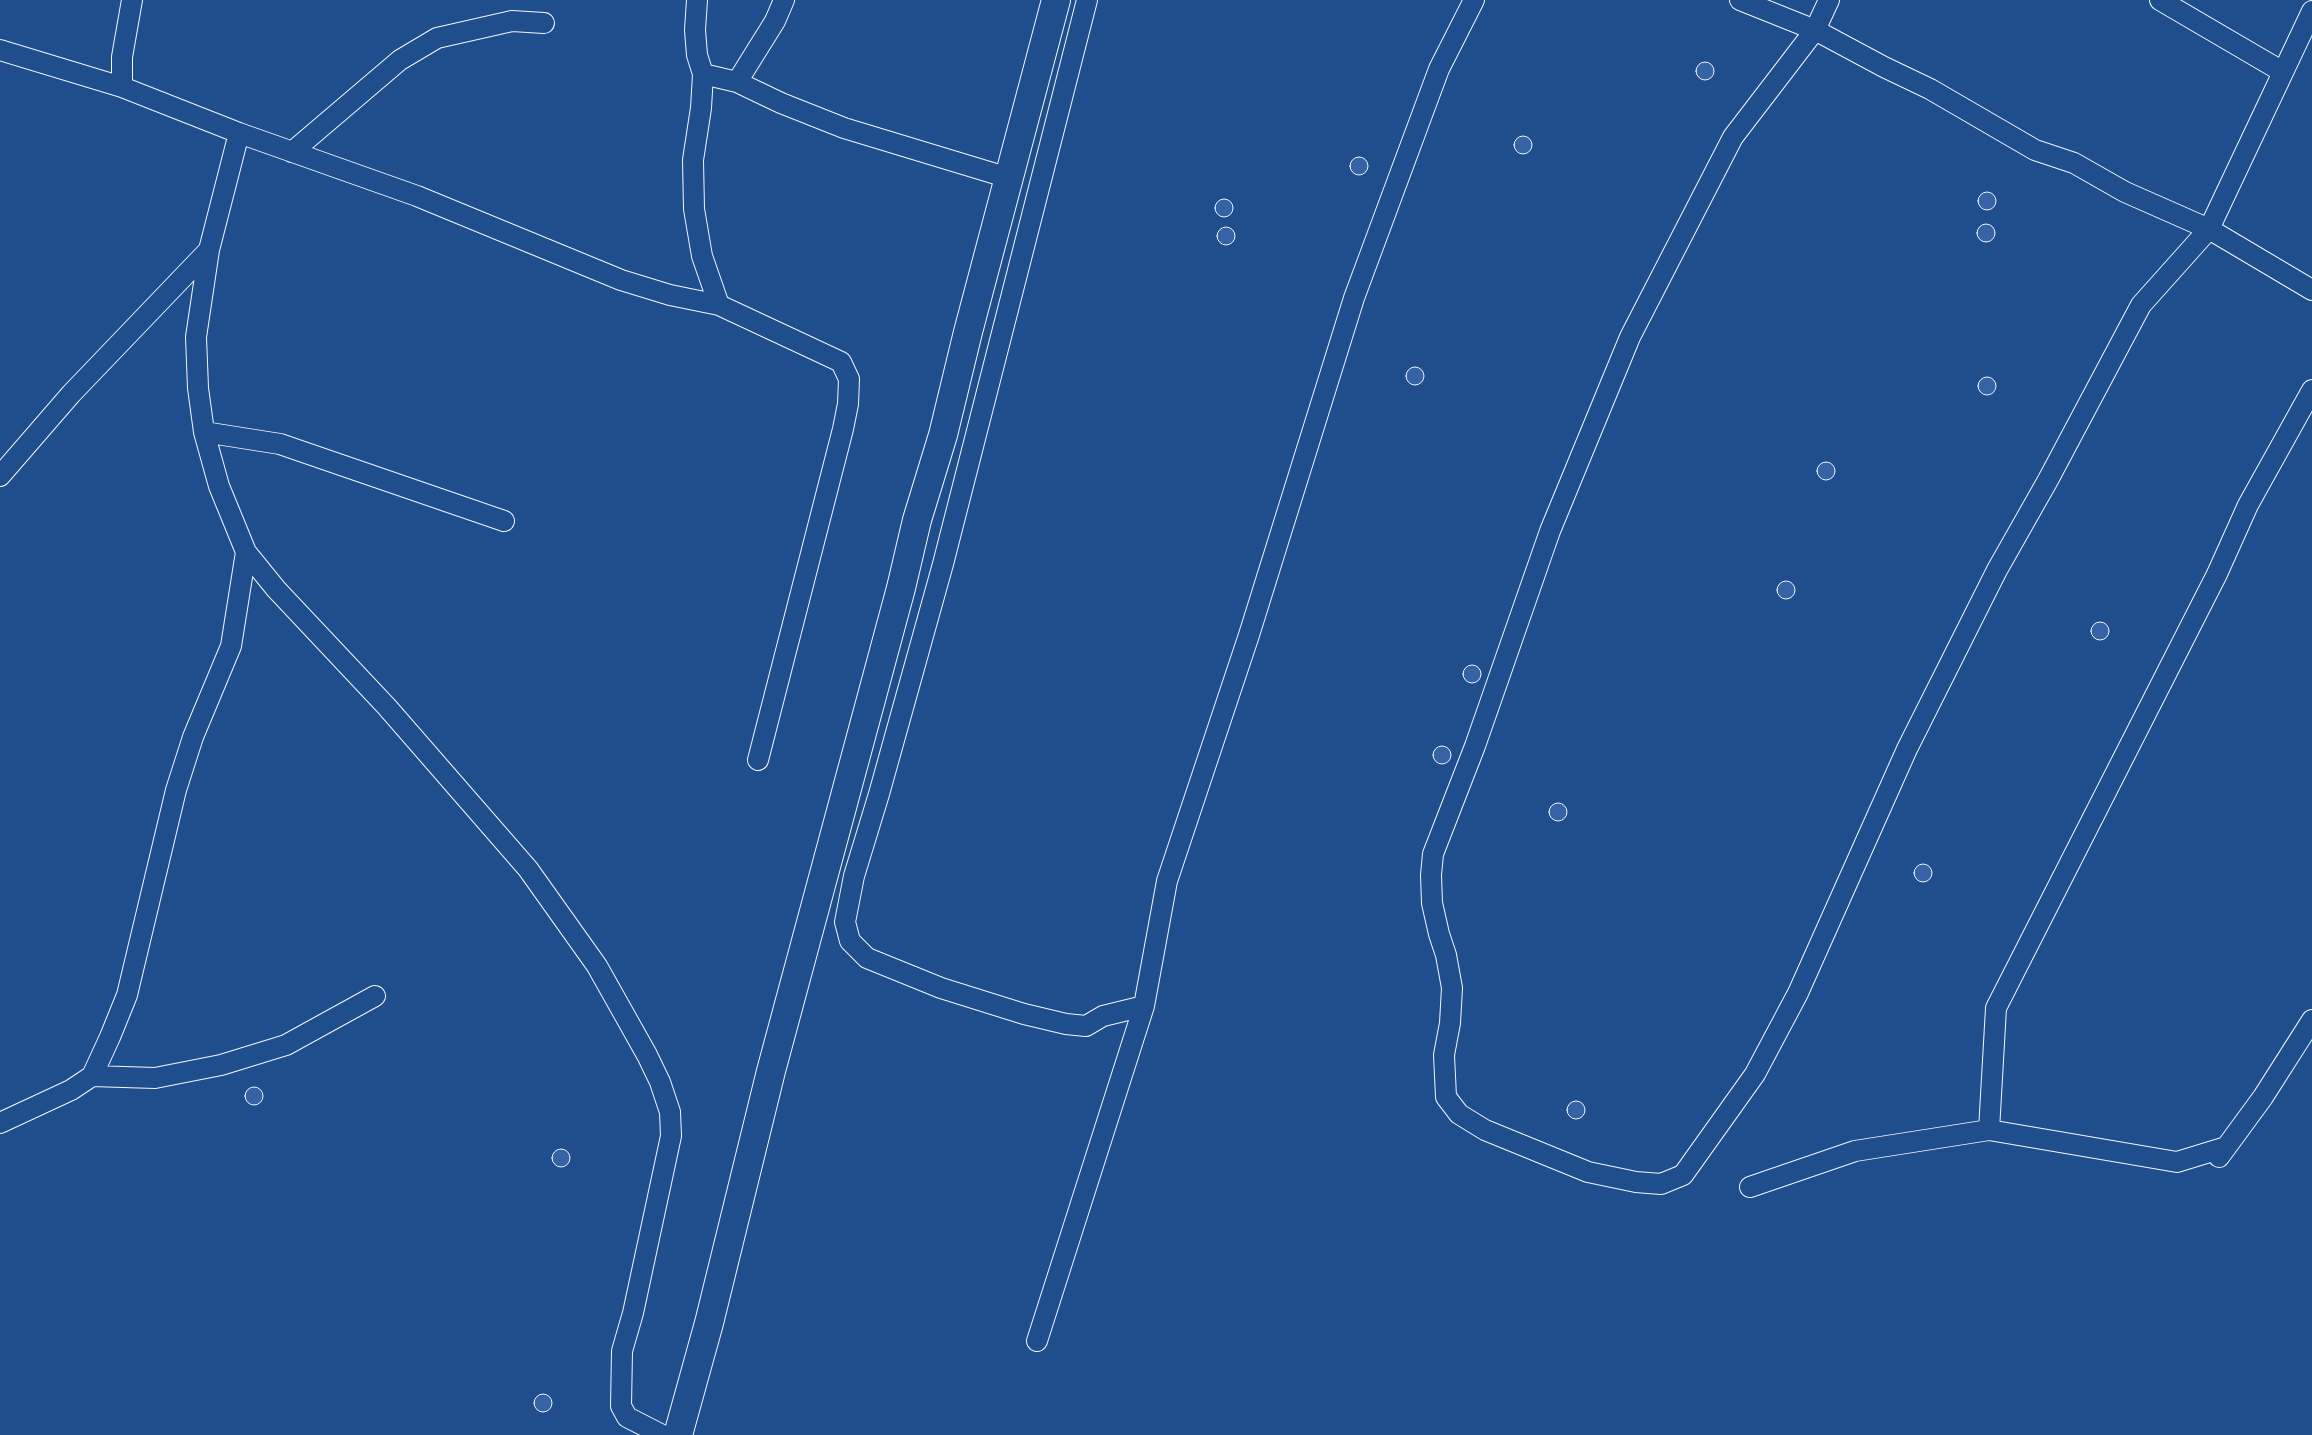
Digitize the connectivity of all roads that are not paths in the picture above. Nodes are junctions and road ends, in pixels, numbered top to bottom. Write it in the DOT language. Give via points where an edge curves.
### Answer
graph roads {
  1 [pos="132,0"];
  2 [pos="697,0"];
  3 [pos="784,0"];
  4 [pos="1056,0"];
  5 [pos="1087,0"];
  6 [pos="1474,0"];
  7 [pos="1740,0"];
  8 [pos="1829,0"];
  9 [pos="2160,0"];
  10 [pos="2312,11"];
  11 [pos="544,23"];
  12 [pos="1816,30"];
  13 [pos="0,50"];
  14 [pos="2283,72"];
  15 [pos="702,74"];
  16 [pos="737,82"];
  17 [pos="122,87"];
  18 [pos="240,133"];
  19 [pos="292,152"];
  20 [pos="1010,178"];
  21 [pos="2209,229"];
  22 [pos="209,250"];
  23 [pos="2312,290"];
  24 [pos="720,305"];
  25 [pos="968,332"];
  26 [pos="998,344"];
  27 [pos="2312,390"];
  28 [pos="204,432"];
  29 [pos="0,476"];
  30 [pos="504,521"];
  31 [pos="246,552"];
  32 [pos="758,760"];
  33 [pos="375,996"];
  34 [pos="1144,1006"];
  35 [pos="2312,1020"];
  36 [pos="92,1076"];
  37 [pos="0,1124"];
  38 [pos="1989,1130"];
  39 [pos="2226,1147"];
  40 [pos="2214,1163"];
  41 [pos="1750,1186"];
  42 [pos="1037,1341"];
  43 [pos="662,1435"];
  44 [pos="678,1435"];
  1 -- 17 [label="street" via="122,57"];
  2 -- 15 [label="street" via="695,30"];
  3 -- 16 [label="street" via="775,21"];
  4 -- 20 [label="street"];
  5 -- 26 [label="street"];
  6 -- 34 [label="street" via="1439,69 1354,298 1250,635 1168,881"];
  7 -- 12 [label="street"];
  8 -- 12 [label="street"];
  9 -- 14 [label="street"];
  10 -- 14 [label="street"];
  11 -- 19 [label="street" via="512,21 437,38 400,60"];
  12 -- 21 [label="street" via="1930,89 2035,150 2074,163 2125,192"];
  12 -- 21 [label="street" via="1733,137 1630,337 1550,531 1475,746 1433,854 1432,903 1452,988 1444,1056 1446,1097 1459,1114 1485,1130 1588,1172 1636,1182 1661,1184 1688,1169 1755,1074 1798,993 1942,677 2141,305"];
  13 -- 17 [label="street"];
  14 -- 21 [label="street"];
  15 -- 16 [label="street"];
  15 -- 24 [label="street" via="701,108 693,160 694,209 702,256"];
  16 -- 20 [label="street" via="844,128"];
  17 -- 18 [label="street"];
  18 -- 19 [label="street"];
  18 -- 22 [label="street"];
  19 -- 24 [label="street" via="417,196 620,280"];
  20 -- 25 [label="street"];
  21 -- 23 [label="street"];
  22 -- 28 [label="street" via="196,337"];
  22 -- 29 [label="street" via="72,394"];
  24 -- 32 [label="street" via="841,362 849,379 843,429"];
  25 -- 26 [label="street"];
  25 -- 44 [label="street" via="771,1071"];
  26 -- 34 [label="street" via="943,564 854,876 845,922 850,941 867,958 941,988 1024,1014 1086,1026 1103,1016"];
  27 -- 38 [label="street" via="2248,505 2217,574 1996,1008"];
  28 -- 30 [label="street" via="280,444"];
  28 -- 31 [label="street" via="219,486"];
  31 -- 36 [label="street" via="231,646 193,736 176,790 126,995"];
  31 -- 43 [label="street" via="528,869 597,966 660,1082 670,1112 671,1136 622,1351 621,1406 627,1417"];
  33 -- 36 [label="street" via="286,1045 221,1065 155,1078"];
  34 -- 42 [label="street"];
  35 -- 39 [label="street" via="2264,1097"];
  36 -- 37 [label="street" via="71,1090"];
  38 -- 39 [label="street" via="2177,1162"];
  38 -- 41 [label="street" via="1855,1150"];
  39 -- 40 [label="street"];
}
